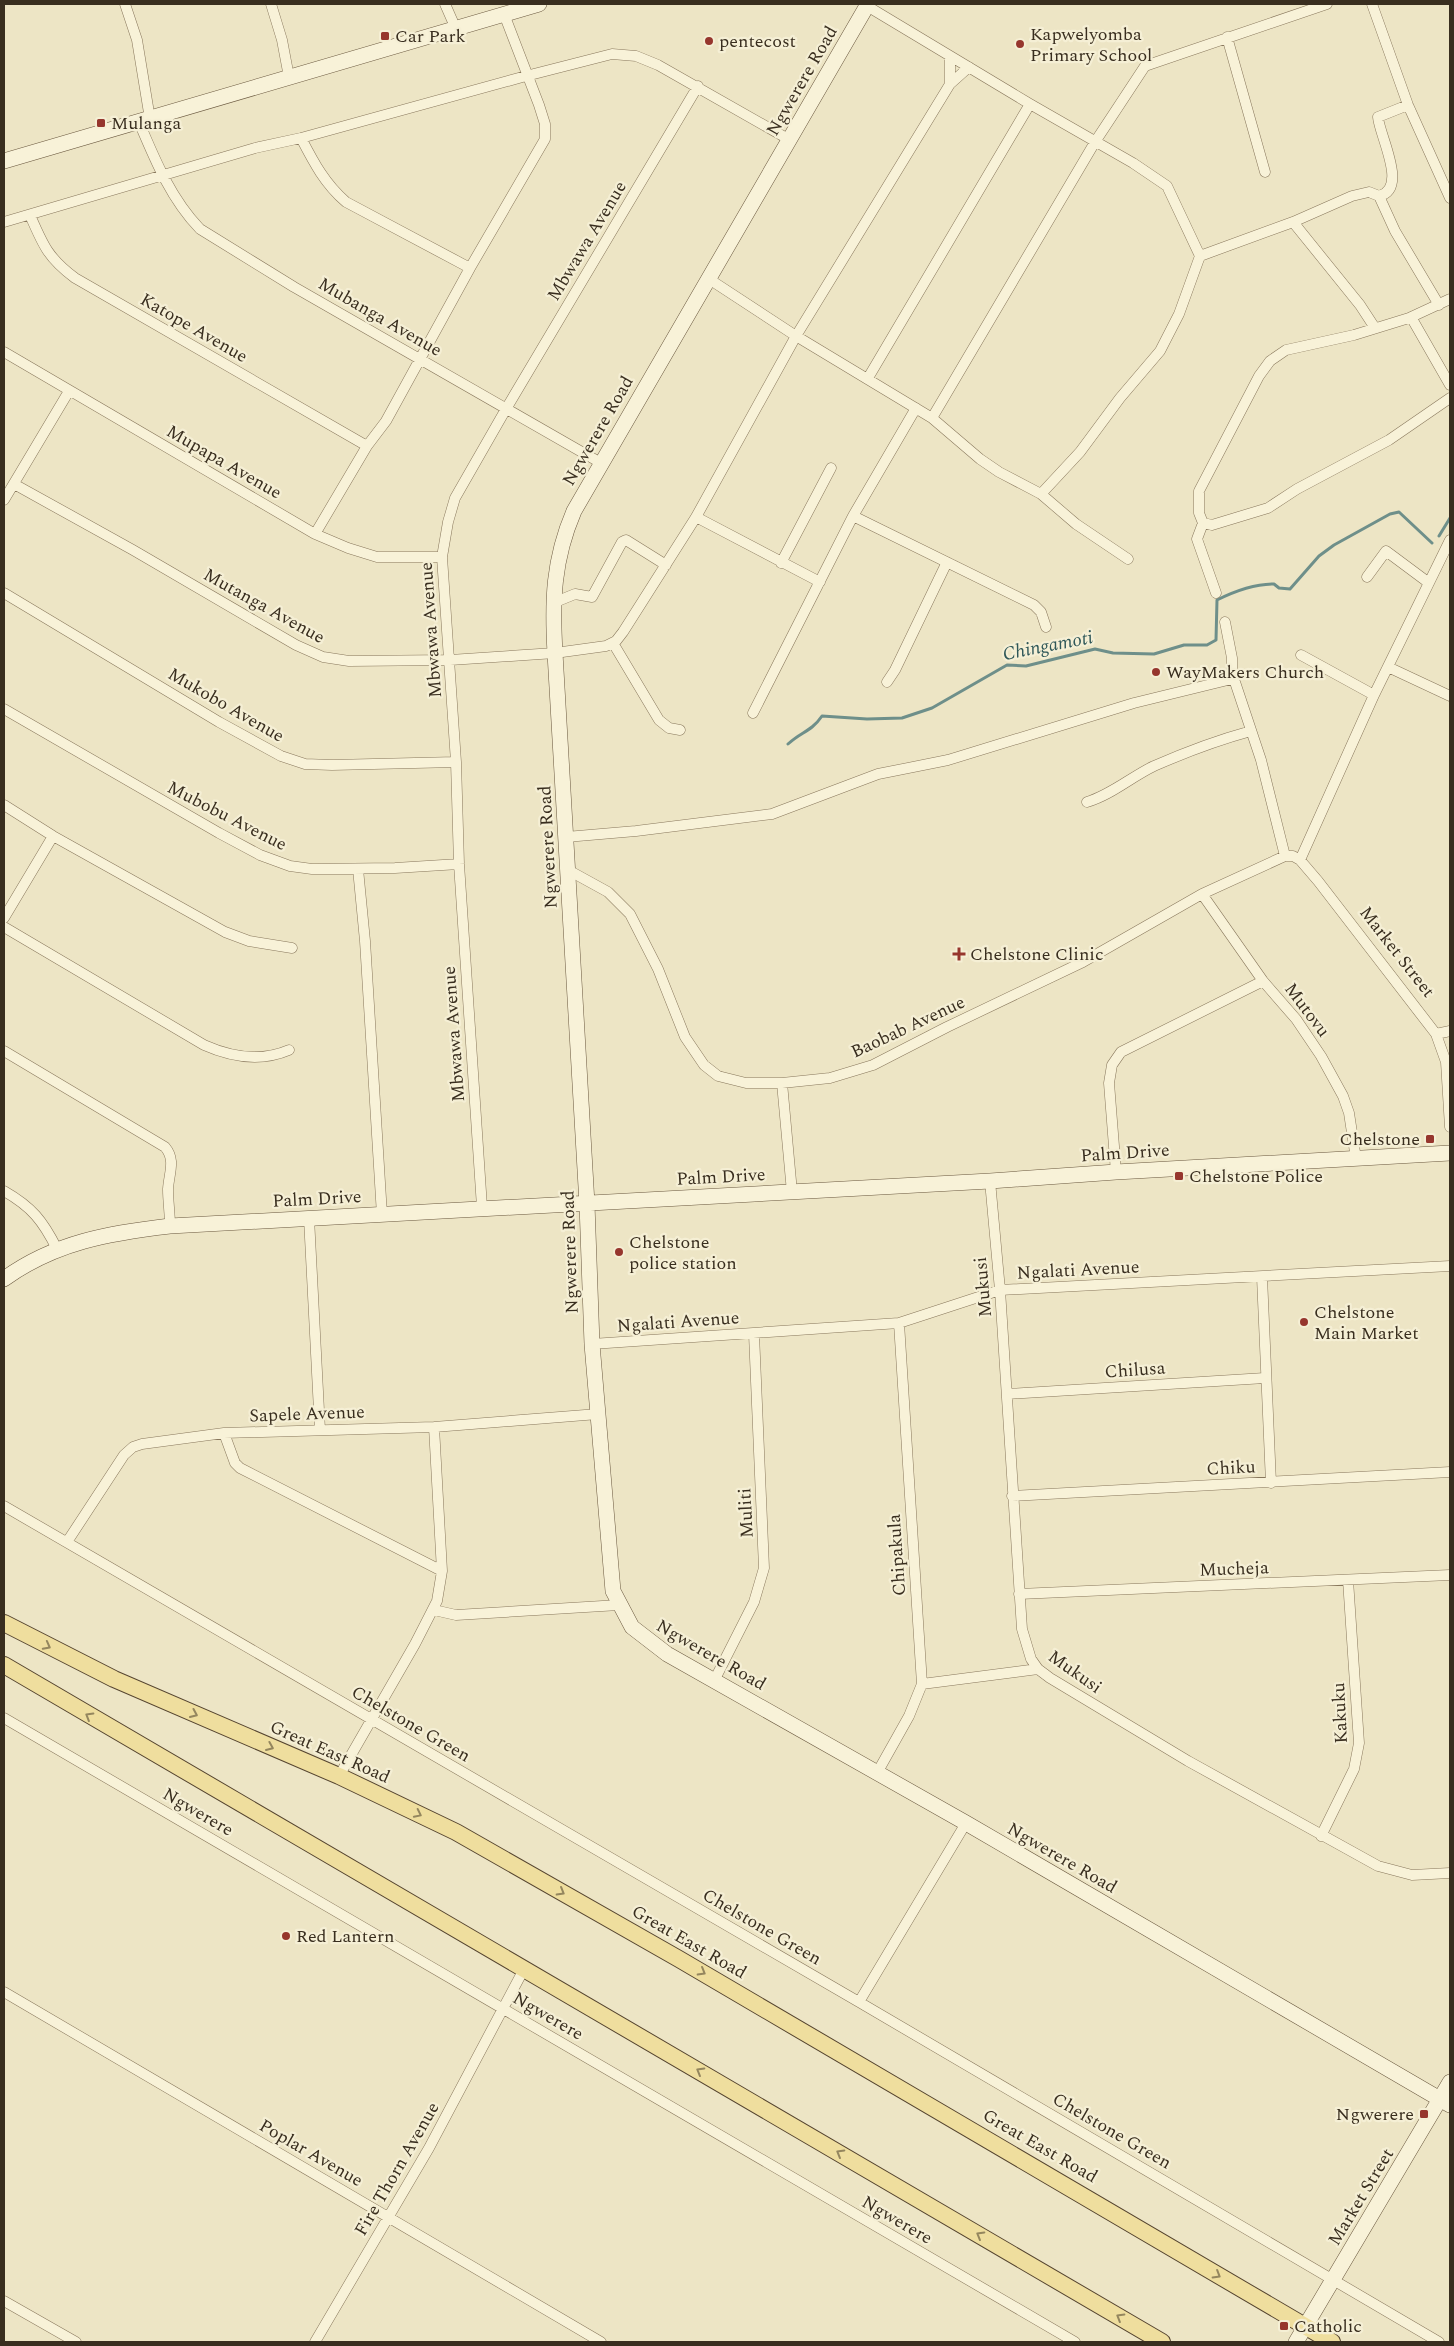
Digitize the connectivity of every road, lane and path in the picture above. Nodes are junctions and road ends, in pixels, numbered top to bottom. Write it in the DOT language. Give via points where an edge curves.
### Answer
graph roads {
  1 [pos="125,4"];
  2 [pos="271,4"];
  3 [pos="445,4"];
  4 [pos="539,4"];
  5 [pos="1327,4"];
  6 [pos="1372,4"];
  7 [pos="867,5"];
  8 [pos="504,14"];
  9 [pos="456,29"];
  10 [pos="1227,37"];
  11 [pos="950,56"];
  12 [pos="969,67"];
  13 [pos="526,76"];
  14 [pos="289,77"];
  15 [pos="950,84"];
  16 [pos="698,86"];
  17 [pos="1030,104"];
  18 [pos="1408,105"];
  19 [pos="145,121"];
  20 [pos="301,138"];
  21 [pos="790,140"];
  22 [pos="1095,142"];
  23 [pos="4,161"];
  24 [pos="1265,172"];
  25 [pos="163,176"];
  26 [pos="1380,196"];
  27 [pos="1450,198"];
  28 [pos="30,215"];
  29 [pos="4,222"];
  30 [pos="1293,222"];
  31 [pos="1200,256"];
  32 [pos="470,268"];
  33 [pos="709,279"];
  34 [pos="1450,300"];
  35 [pos="1440,305"];
  36 [pos="1411,317"];
  37 [pos="1375,328"];
  38 [pos="796,336"];
  39 [pos="4,352"];
  40 [pos="420,359"];
  41 [pos="868,378"];
  42 [pos="1450,385"];
  43 [pos="69,390"];
  44 [pos="1450,398"];
  45 [pos="916,408"];
  46 [pos="506,409"];
  47 [pos="932,418"];
  48 [pos="367,446"];
  49 [pos="602,463"];
  50 [pos="831,468"];
  51 [pos="14,484"];
  52 [pos="1041,494"];
  53 [pos="4,500"];
  54 [pos="853,516"];
  55 [pos="696,517"];
  56 [pos="1203,523"];
  57 [pos="315,534"];
  58 [pos="1450,540"];
  59 [pos="442,557"];
  60 [pos="1128,559"];
  61 [pos="781,562"];
  62 [pos="947,562"];
  63 [pos="666,565"];
  64 [pos="1366,577"];
  65 [pos="820,582"];
  66 [pos="1429,582"];
  67 [pos="4,593"];
  68 [pos="1216,593"];
  69 [pos="552,603"];
  70 [pos="1225,622"];
  71 [pos="1046,627"];
  72 [pos="613,643"];
  73 [pos="555,653"];
  74 [pos="1301,655"];
  75 [pos="450,660"];
  76 [pos="1388,667"];
  77 [pos="1232,679"];
  78 [pos="887,682"];
  79 [pos="1374,695"];
  80 [pos="1450,696"];
  81 [pos="4,709"];
  82 [pos="753,713"];
  83 [pos="680,730"];
  84 [pos="1251,731"];
  85 [pos="456,762"];
  86 [pos="1087,802"];
  87 [pos="4,805"];
  88 [pos="53,836"];
  89 [pos="566,837"];
  90 [pos="1284,856"];
  91 [pos="1300,860"];
  92 [pos="459,864"];
  93 [pos="358,869"];
  94 [pos="568,870"];
  95 [pos="1202,894"];
  96 [pos="4,918"];
  97 [pos="4,928"];
  98 [pos="292,948"];
  99 [pos="1263,981"];
  100 [pos="1450,1031"];
  101 [pos="1436,1034"];
  102 [pos="289,1050"];
  103 [pos="4,1052"];
  104 [pos="782,1083"];
  105 [pos="1450,1127"];
  106 [pos="1450,1152"];
  107 [pos="1356,1159"];
  108 [pos="1116,1172"];
  109 [pos="990,1181"];
  110 [pos="4,1191"];
  111 [pos="792,1192"];
  112 [pos="587,1204"];
  113 [pos="482,1207"];
  114 [pos="382,1215"];
  115 [pos="309,1218"];
  116 [pos="170,1226"];
  117 [pos="56,1250"];
  118 [pos="1450,1266"];
  119 [pos="1262,1277"];
  120 [pos="4,1279"];
  121 [pos="1000,1290"];
  122 [pos="899,1324"];
  123 [pos="754,1334"];
  124 [pos="592,1344"];
  125 [pos="1266,1378"];
  126 [pos="1007,1394"];
  127 [pos="598,1414"];
  128 [pos="434,1426"];
  129 [pos="320,1430"];
  130 [pos="224,1433"];
  131 [pos="1450,1472"];
  132 [pos="1271,1483"];
  133 [pos="1012,1496"];
  134 [pos="4,1506"];
  135 [pos="67,1542"];
  136 [pos="442,1570"];
  137 [pos="1450,1575"];
  138 [pos="1348,1580"];
  139 [pos="1019,1594"];
  140 [pos="619,1605"];
  141 [pos="434,1610"];
  142 [pos="4,1623"];
  143 [pos="4,1665"];
  144 [pos="1038,1669"];
  145 [pos="715,1680"];
  146 [pos="922,1684"];
  147 [pos="4,1718"];
  148 [pos="371,1720"];
  149 [pos="877,1773"];
  150 [pos="339,1776"];
  151 [pos="966,1823"];
  152 [pos="1321,1836"];
  153 [pos="1450,1873"];
  154 [pos="524,1968"];
  155 [pos="4,1992"];
  156 [pos="859,2002"];
  157 [pos="503,2009"];
  158 [pos="1450,2082"];
  159 [pos="1445,2102"];
  160 [pos="388,2217"];
  161 [pos="1334,2279"];
  162 [pos="4,2301"];
  163 [pos="1306,2327"];
  164 [pos="76,2342"];
  165 [pos="315,2342"];
  166 [pos="601,2342"];
  167 [pos="1075,2342"];
  168 [pos="1162,2342"];
  169 [pos="1296,2342"];
  170 [pos="1332,2342"];
  171 [pos="1440,2342"];
  1 -- 19 [label="street, Mubanga Avenue" via="137,40"];
  2 -- 14 [label="street"];
  3 -- 9 [label="street"];
  4 -- 8 [label="street"];
  5 -- 10 [label="street"];
  6 -- 18 [label="street"];
  7 -- 11 [label="street"];
  7 -- 21 [label="street, Ngwerere Road"];
  8 -- 9 [label="street"];
  8 -- 13 [label="street"];
  9 -- 14 [label="street"];
  10 -- 22 [label="street" via="1145,66"];
  10 -- 24 [label="street"];
  11 -- 12 [label="street"];
  11 -- 15 [label="street"];
  12 -- 15 [label="street"];
  12 -- 17 [label="street"];
  13 -- 16 [label="street" via="612,54 636,56"];
  13 -- 20 [label="street"];
  13 -- 32 [label="street" via="545,124 545,139"];
  14 -- 19 [label="street"];
  15 -- 38 [label="street"];
  16 -- 21 [label="street"];
  16 -- 46 [label="street, Mbwawa Avenue"];
  17 -- 22 [label="street"];
  17 -- 41 [label="street"];
  18 -- 26 [label="street" via="1378,117 1393,177 1389,190"];
  18 -- 27 [label="street"];
  19 -- 23 [label="street"];
  19 -- 25 [label="street, Mubanga Avenue"];
  20 -- 25 [label="street" via="255,148"];
  20 -- 32 [label="street" via="321,175 346,202"];
  21 -- 33 [label="street, Ngwerere Road"];
  22 -- 31 [label="street" via="1167,186"];
  22 -- 47 [label="street"];
  25 -- 28 [label="street"];
  25 -- 40 [label="street, Mubanga Avenue" via="188,216 216,241"];
  26 -- 30 [label="street" via="1369,192 1352,196"];
  26 -- 35 [label="street" via="1395,231"];
  28 -- 29 [label="street"];
  28 -- 48 [label="street, Katope Avenue" via="45,250 57,265 75,278"];
  30 -- 31 [label="street"];
  30 -- 37 [label="street"];
  31 -- 52 [label="street" via="1179,314 1160,351 1080,452"];
  32 -- 40 [label="street"];
  33 -- 38 [label="street"];
  33 -- 49 [label="street, Ngwerere Road"];
  34 -- 35 [label="street"];
  35 -- 36 [label="street"];
  36 -- 37 [label="street"];
  36 -- 42 [label="street"];
  37 -- 56 [label="street" via="1286,350 1270,361 1199,491 1199,513"];
  38 -- 41 [label="street"];
  38 -- 55 [label="street"];
  39 -- 43 [label="street, Mupapa Avenue"];
  40 -- 46 [label="street, Mubanga Avenue"];
  40 -- 48 [label="street" via="386,421"];
  41 -- 45 [label="street"];
  43 -- 51 [label="street"];
  43 -- 57 [label="street, Mupapa Avenue"];
  44 -- 56 [label="street" via="1389,440 1297,488 1268,508 1212,525"];
  45 -- 47 [label="street"];
  45 -- 54 [label="street"];
  46 -- 49 [label="street, Mubanga Avenue"];
  46 -- 59 [label="street, Mbwawa Avenue" via="455,498"];
  47 -- 52 [label="street" via="980,459"];
  48 -- 57 [label="street"];
  49 -- 69 [label="street, Ngwerere Road" via="564,535"];
  50 -- 61 [label="street"];
  51 -- 53 [label="street"];
  51 -- 75 [label="street, Mutanga Avenue" via="296,645 323,657 350,661"];
  52 -- 60 [label="street" via="1076,524"];
  54 -- 62 [label="street"];
  54 -- 65 [label="street"];
  55 -- 61 [label="street"];
  55 -- 63 [label="street"];
  56 -- 68 [label="street" via="1197,539"];
  57 -- 59 [label="street, Mupapa Avenue" via="378,556"];
  58 -- 66 [label="street"];
  59 -- 75 [label="street, Mbwawa Avenue"];
  61 -- 65 [label="street"];
  62 -- 71 [label="street" via="1034,605 1041,612"];
  62 -- 78 [label="street"];
  63 -- 69 [label="street" via="626,540 592,597 576,594"];
  63 -- 72 [label="street"];
  64 -- 66 [label="street" via="1386,551"];
  65 -- 82 [label="street"];
  66 -- 76 [label="street"];
  67 -- 85 [label="street, Mukobo Avenue" via="281,756 305,764 332,765"];
  69 -- 73 [label="street, Ngwerere Road"];
  70 -- 77 [label="street" via="1232,658"];
  72 -- 73 [label="street, Mutanga Avenue"];
  72 -- 83 [label="street" via="659,720 669,728"];
  73 -- 75 [label="street, Mutanga Avenue"];
  73 -- 89 [label="street, Ngwerere Road"];
  74 -- 79 [label="street"];
  75 -- 85 [label="street, Mbwawa Avenue"];
  76 -- 79 [label="street"];
  76 -- 80 [label="street"];
  77 -- 84 [label="street"];
  77 -- 89 [label="street" via="1134,703 948,760 878,774 785,811"];
  79 -- 91 [label="street"];
  81 -- 93 [label="street, Mubobu Avenue" via="186,815 260,854 290,866 312,870"];
  84 -- 86 [label="street" via="1205,744"];
  84 -- 90 [label="street"];
  85 -- 92 [label="street, Mbwawa Avenue"];
  87 -- 88 [label="street"];
  88 -- 96 [label="street"];
  88 -- 98 [label="street" via="225,932 249,941"];
  89 -- 94 [label="street, Ngwerere Road"];
  90 -- 91 [label="street"];
  90 -- 95 [label="street, Baobab Avenue"];
  91 -- 101 [label="street, Market Street"];
  92 -- 93 [label="street, Mubobu Avenue"];
  92 -- 113 [label="street, Mbwawa Avenue"];
  93 -- 114 [label="street" via="366,941"];
  94 -- 104 [label="street, Baobab Avenue" via="608,892 630,914 658,969 685,1037 704,1065 718,1076 730,1080"];
  94 -- 112 [label="street, Ngwerere Road"];
  95 -- 99 [label="street, Mutovu"];
  95 -- 104 [label="street, Baobab Avenue" via="1083,962 873,1065 830,1078"];
  97 -- 102 [label="street" via="187,1036 220,1052 257,1057 278,1055"];
  99 -- 107 [label="street, Mutovu" via="1296,1019 1343,1096 1351,1121"];
  99 -- 108 [label="street" via="1121,1052 1112,1065 1109,1083"];
  100 -- 101 [label="street"];
  101 -- 105 [label="street, Market Street" via="1446,1062"];
  103 -- 116 [label="street" via="165,1147 171,1154 172,1163 168,1191"];
  104 -- 111 [label="street"];
  106 -- 107 [label="street, Palm Drive"];
  107 -- 108 [label="street, Palm Drive"];
  108 -- 109 [label="street, Palm Drive"];
  109 -- 111 [label="street, Palm Drive"];
  109 -- 121 [label="street, Mukusi"];
  110 -- 117 [label="street" via="40,1218"];
  111 -- 112 [label="street, Palm Drive"];
  112 -- 113 [label="street, Palm Drive"];
  112 -- 124 [label="street, Ngwerere Road"];
  113 -- 114 [label="street, Palm Drive"];
  114 -- 115 [label="street, Palm Drive"];
  115 -- 116 [label="street, Palm Drive"];
  115 -- 129 [label="street"];
  116 -- 117 [label="street, Palm Drive" via="104,1234"];
  117 -- 120 [label="street, Palm Drive"];
  118 -- 119 [label="street, Ngalati Avenue"];
  119 -- 121 [label="street, Ngalati Avenue"];
  119 -- 125 [label="street"];
  121 -- 122 [label="street, Ngalati Avenue"];
  121 -- 126 [label="street, Mukusi"];
  122 -- 123 [label="street, Ngalati Avenue"];
  122 -- 146 [label="street, Chipakula"];
  123 -- 124 [label="street, Ngalati Avenue"];
  123 -- 145 [label="street, Muliti" via="764,1568 754,1602"];
  124 -- 127 [label="street, Ngwerere Road"];
  125 -- 126 [label="street, Chilusa"];
  125 -- 132 [label="street"];
  126 -- 133 [label="street, Mukusi"];
  127 -- 128 [label="street, Sapele Avenue"];
  127 -- 140 [label="street, Ngwerere Road" via="613,1591"];
  128 -- 129 [label="street, Sapele Avenue"];
  128 -- 136 [label="street"];
  129 -- 130 [label="street, Sapele Avenue"];
  130 -- 135 [label="street, Sapele Avenue" via="142,1444 128,1450"];
  130 -- 136 [label="street" via="240,1468"];
  131 -- 132 [label="street, Chiku"];
  132 -- 133 [label="street, Chiku"];
  133 -- 139 [label="street, Mukusi"];
  134 -- 135 [label="street, Chelstone Green"];
  135 -- 148 [label="street, Chelstone Green"];
  136 -- 141 [label="street"];
  137 -- 138 [label="street, Mucheja"];
  138 -- 139 [label="street, Mucheja"];
  138 -- 152 [label="street, Kakuku" via="1359,1744 1354,1769"];
  139 -- 144 [label="street, Mukusi" via="1022,1629 1031,1659"];
  140 -- 141 [label="street" via="456,1615"];
  140 -- 145 [label="street, Ngwerere Road" via="643,1638"];
  141 -- 148 [label="street"];
  142 -- 150 [label="main road, Great East Road, one-way" via="114,1679"];
  154 -- 143 [label="main road, one-way"];
  144 -- 146 [label="street"];
  144 -- 152 [label="street, Mukusi" via="1088,1702"];
  145 -- 149 [label="street, Ngwerere Road"];
  146 -- 149 [label="street, Chipakula" via="909,1716"];
  147 -- 157 [label="street, Ngwerere"];
  148 -- 150 [label="street"];
  148 -- 156 [label="street, Chelstone Green"];
  149 -- 151 [label="street, Ngwerere Road"];
  150 -- 163 [label="main road, Great East Road, one-way" via="456,1832 679,1959"];
  151 -- 156 [label="street"];
  151 -- 159 [label="street, Ngwerere Road"];
  152 -- 153 [label="street, Mukusi" via="1392,1871 1412,1875"];
  154 -- 157 [label="street, Fire Thorn Avenue"];
  168 -- 154 [label="main road, one-way"];
  155 -- 160 [label="street, Poplar Avenue"];
  156 -- 161 [label="street, Chelstone Green"];
  157 -- 160 [label="street, Fire Thorn Avenue"];
  157 -- 167 [label="street, Ngwerere"];
  158 -- 159 [label="street, Market Street"];
  159 -- 161 [label="street, Market Street"];
  160 -- 165 [label="street, Fire Thorn Avenue"];
  160 -- 166 [label="street, Poplar Avenue"];
  161 -- 163 [label="street, Market Street"];
  161 -- 171 [label="street, Chelstone Green"];
  162 -- 164 [label="street"];
  163 -- 169 [label="street, Market Street"];
  163 -- 170 [label="main road, Great East Road"];
}
